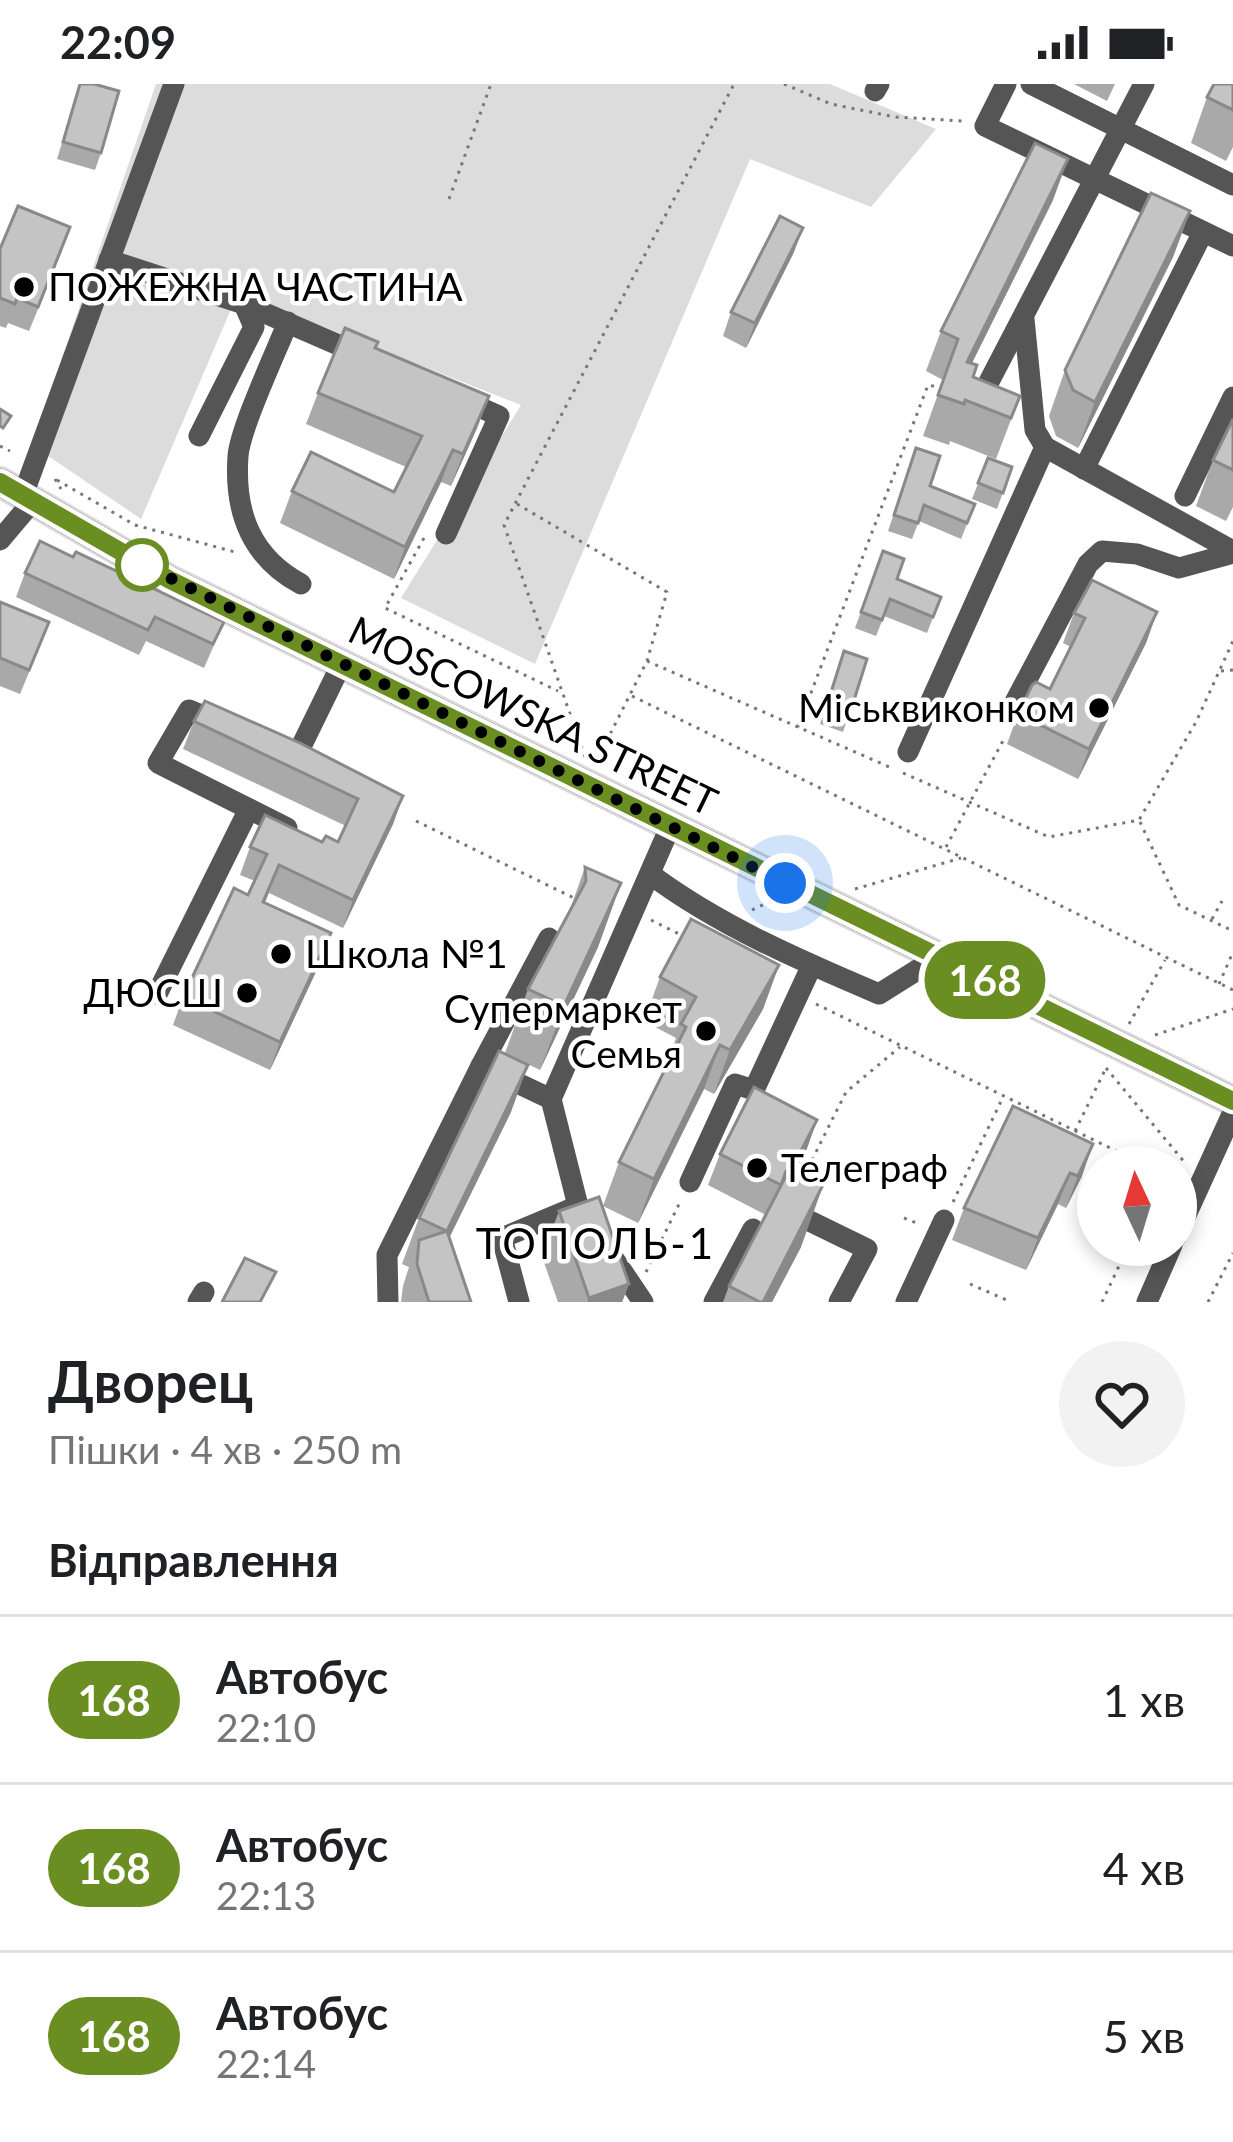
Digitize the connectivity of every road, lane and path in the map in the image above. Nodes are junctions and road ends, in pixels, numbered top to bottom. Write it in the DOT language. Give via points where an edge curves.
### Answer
graph roads {
  1 [pos="174,84"];
  2 [pos="490,84"];
  3 [pos="734,84"];
  4 [pos="1006,84"];
  5 [pos="1031,84"];
  6 [pos="1144,84"];
  7 [pos="1121,129"];
  8 [pos="1095,179"];
  9 [pos="1232,182"];
  10 [pos="449,199"];
  11 [pos="1203,232"];
  12 [pos="1233,246"];
  13 [pos="110,260"];
  14 [pos="244,304"];
  15 [pos="1024,316"];
  16 [pos="288,322"];
  17 [pos="394,369"];
  18 [pos="436,388"];
  19 [pos="944,389"];
  20 [pos="1233,397"];
  21 [pos="980,399"];
  22 [pos="200,436"];
  23 [pos="0,446"];
  24 [pos="1045,447"];
  25 [pos="10,452"];
  26 [pos="1084,469"];
  27 [pos="55,479"];
  28 [pos="19,493"];
  29 [pos="1185,496"];
  30 [pos="516,503"];
  31 [pos="439,529"];
  32 [pos="0,540"];
  33 [pos="1233,552"];
  34 [pos="267,560"];
  35 [pos="301,584"];
  36 [pos="1233,641"];
  37 [pos="647,661"];
  38 [pos="341,665"];
  39 [pos="1233,670"];
  40 [pos="1219,671"];
  41 [pos="560,692"];
  42 [pos="632,696"];
  43 [pos="1016,702"];
  44 [pos="798,727"];
  45 [pos="237,730"];
  46 [pos="1005,737"];
  47 [pos="908,752"];
  48 [pos="295,757"];
  49 [pos="248,808"];
  50 [pos="1139,820"];
  51 [pos="416,821"];
  52 [pos="670,827"];
  53 [pos="306,838"];
  54 [pos="944,850"];
  55 [pos="961,858"];
  56 [pos="650,874"];
  57 [pos="841,893"];
  58 [pos="580,901"];
  59 [pos="1222,901"];
  60 [pos="647,918"];
  61 [pos="1211,920"];
  62 [pos="693,931"];
  63 [pos="1233,931"];
  64 [pos="679,934"];
  65 [pos="549,938"];
  66 [pos="699,944"];
  67 [pos="1233,952"];
  68 [pos="938,957"];
  69 [pos="1166,960"];
  70 [pos="812,965"];
  71 [pos="1219,983"];
  72 [pos="1233,990"];
  73 [pos="157,994"];
  74 [pos="798,995"];
  75 [pos="1129,1025"];
  76 [pos="901,1046"];
  77 [pos="481,1066"];
  78 [pos="1004,1096"];
  79 [pos="551,1099"];
  80 [pos="1233,1101"];
  81 [pos="1233,1112"];
  82 [pos="1076,1131"];
  83 [pos="1106,1146"];
  84 [pos="1174,1146"];
  85 [pos="690,1182"];
  86 [pos="1197,1191"];
  87 [pos="787,1210"];
  88 [pos="944,1220"];
  89 [pos="590,1223"];
  90 [pos="753,1229"];
  91 [pos="1233,1253"];
  92 [pos="1119,1266"];
  93 [pos="1163,1266"];
  94 [pos="970,1284"];
  95 [pos="640,1297"];
  96 [pos="388,1302"];
  97 [pos="519,1302"];
  98 [pos="713,1302"];
  99 [pos="839,1302"];
  100 [pos="906,1302"];
  101 [pos="1011,1302"];
  102 [pos="1102,1302"];
  103 [pos="1147,1302"];
  104 [pos="1208,1302"];
  1 -- 13 [label="street"];
  2 -- 10 [label="path"];
  3 -- 30 [label="path"];
  4 -- 8 [label="street" via="985,126"];
  5 -- 7 [label="street"];
  6 -- 7 [label="street"];
  7 -- 8 [label="street"];
  7 -- 9 [label="street"];
  8 -- 11 [label="street"];
  8 -- 15 [label="street"];
  11 -- 12 [label="street"];
  11 -- 26 [label="street"];
  13 -- 14 [label="street"];
  13 -- 28 [label="street"];
  14 -- 16 [label="street"];
  14 -- 22 [label="street" via="254,326"];
  15 -- 21 [label="street"];
  15 -- 24 [label="street" via="1035,430"];
  16 -- 17 [label="street"];
  16 -- 34 [label="street" via="238,452 248,537"];
  18 -- 31 [label="street" via="500,416"];
  19 -- 44 [label="path" via="928,385 920,403"];
  20 -- 29 [label="street"];
  23 -- 25 [label="path"];
  24 -- 26 [label="street"];
  24 -- 47 [label="street"];
  26 -- 33 [label="street"];
  27 -- 34 [label="path" via="135,525"];
  28 -- 32 [label="street"];
  28 -- 38 [label="main road, MOSCOWSKA STREET"];
  30 -- 37 [label="path" via="667,592"];
  30 -- 41 [label="path" via="504,524"];
  31 -- 41 [label="path" via="385,608"];
  33 -- 43 [label="street" via="1180,568 1102,551"];
  34 -- 35 [label="street"];
  36 -- 40 [label="path"];
  37 -- 42 [label="path"];
  37 -- 44 [label="path"];
  38 -- 48 [label="street"];
  38 -- 52 [label="main road, MOSCOWSKA STREET"];
  39 -- 40 [label="path"];
  40 -- 50 [label="path"];
  41 -- 42 [label="path" via="591,772"];
  42 -- 54 [label="path"];
  44 -- 50 [label="path" via="1049,837"];
  45 -- 49 [label="street" via="190,710 158,763"];
  46 -- 54 [label="path"];
  49 -- 53 [label="street"];
  49 -- 73 [label="street"];
  50 -- 61 [label="path" via="1179,905"];
  51 -- 58 [label="path"];
  52 -- 56 [label="street"];
  52 -- 68 [label="main road, MOSCOWSKA STREET"];
  54 -- 55 [label="path"];
  55 -- 57 [label="path"];
  55 -- 69 [label="path"];
  56 -- 70 [label="street"];
  56 -- 79 [label="street"];
  59 -- 61 [label="path"];
  60 -- 64 [label="path"];
  61 -- 63 [label="path"];
  62 -- 64 [label="path"];
  64 -- 66 [label="path"];
  65 -- 77 [label="street"];
  67 -- 71 [label="path"];
  68 -- 70 [label="street" via="879,994"];
  68 -- 80 [label="main road, MOSCOWSKA STREET"];
  69 -- 71 [label="path"];
  69 -- 75 [label="path"];
  70 -- 74 [label="street"];
  71 -- 72 [label="path"];
  74 -- 76 [label="path"];
  74 -- 85 [label="street" via="754,1090 736,1084"];
  76 -- 78 [label="path"];
  76 -- 87 [label="path" via="846,1092"];
  77 -- 79 [label="street"];
  77 -- 96 [label="street" via="386,1255"];
  78 -- 82 [label="path"];
  78 -- 88 [label="path"];
  79 -- 89 [label="street"];
  81 -- 86 [label="street"];
  82 -- 83 [label="path"];
  82 -- 84 [label="path" via="1108,1066"];
  85 -- 95 [label="path"];
  87 -- 99 [label="street" via="867,1249"];
  88 -- 100 [label="street"];
  89 -- 95 [label="street"];
  89 -- 97 [label="street" via="502,1238"];
  90 -- 98 [label="street"];
  91 -- 104 [label="path"];
  92 -- 102 [label="path"];
  93 -- 103 [label="street"];
  94 -- 101 [label="path"];
}
